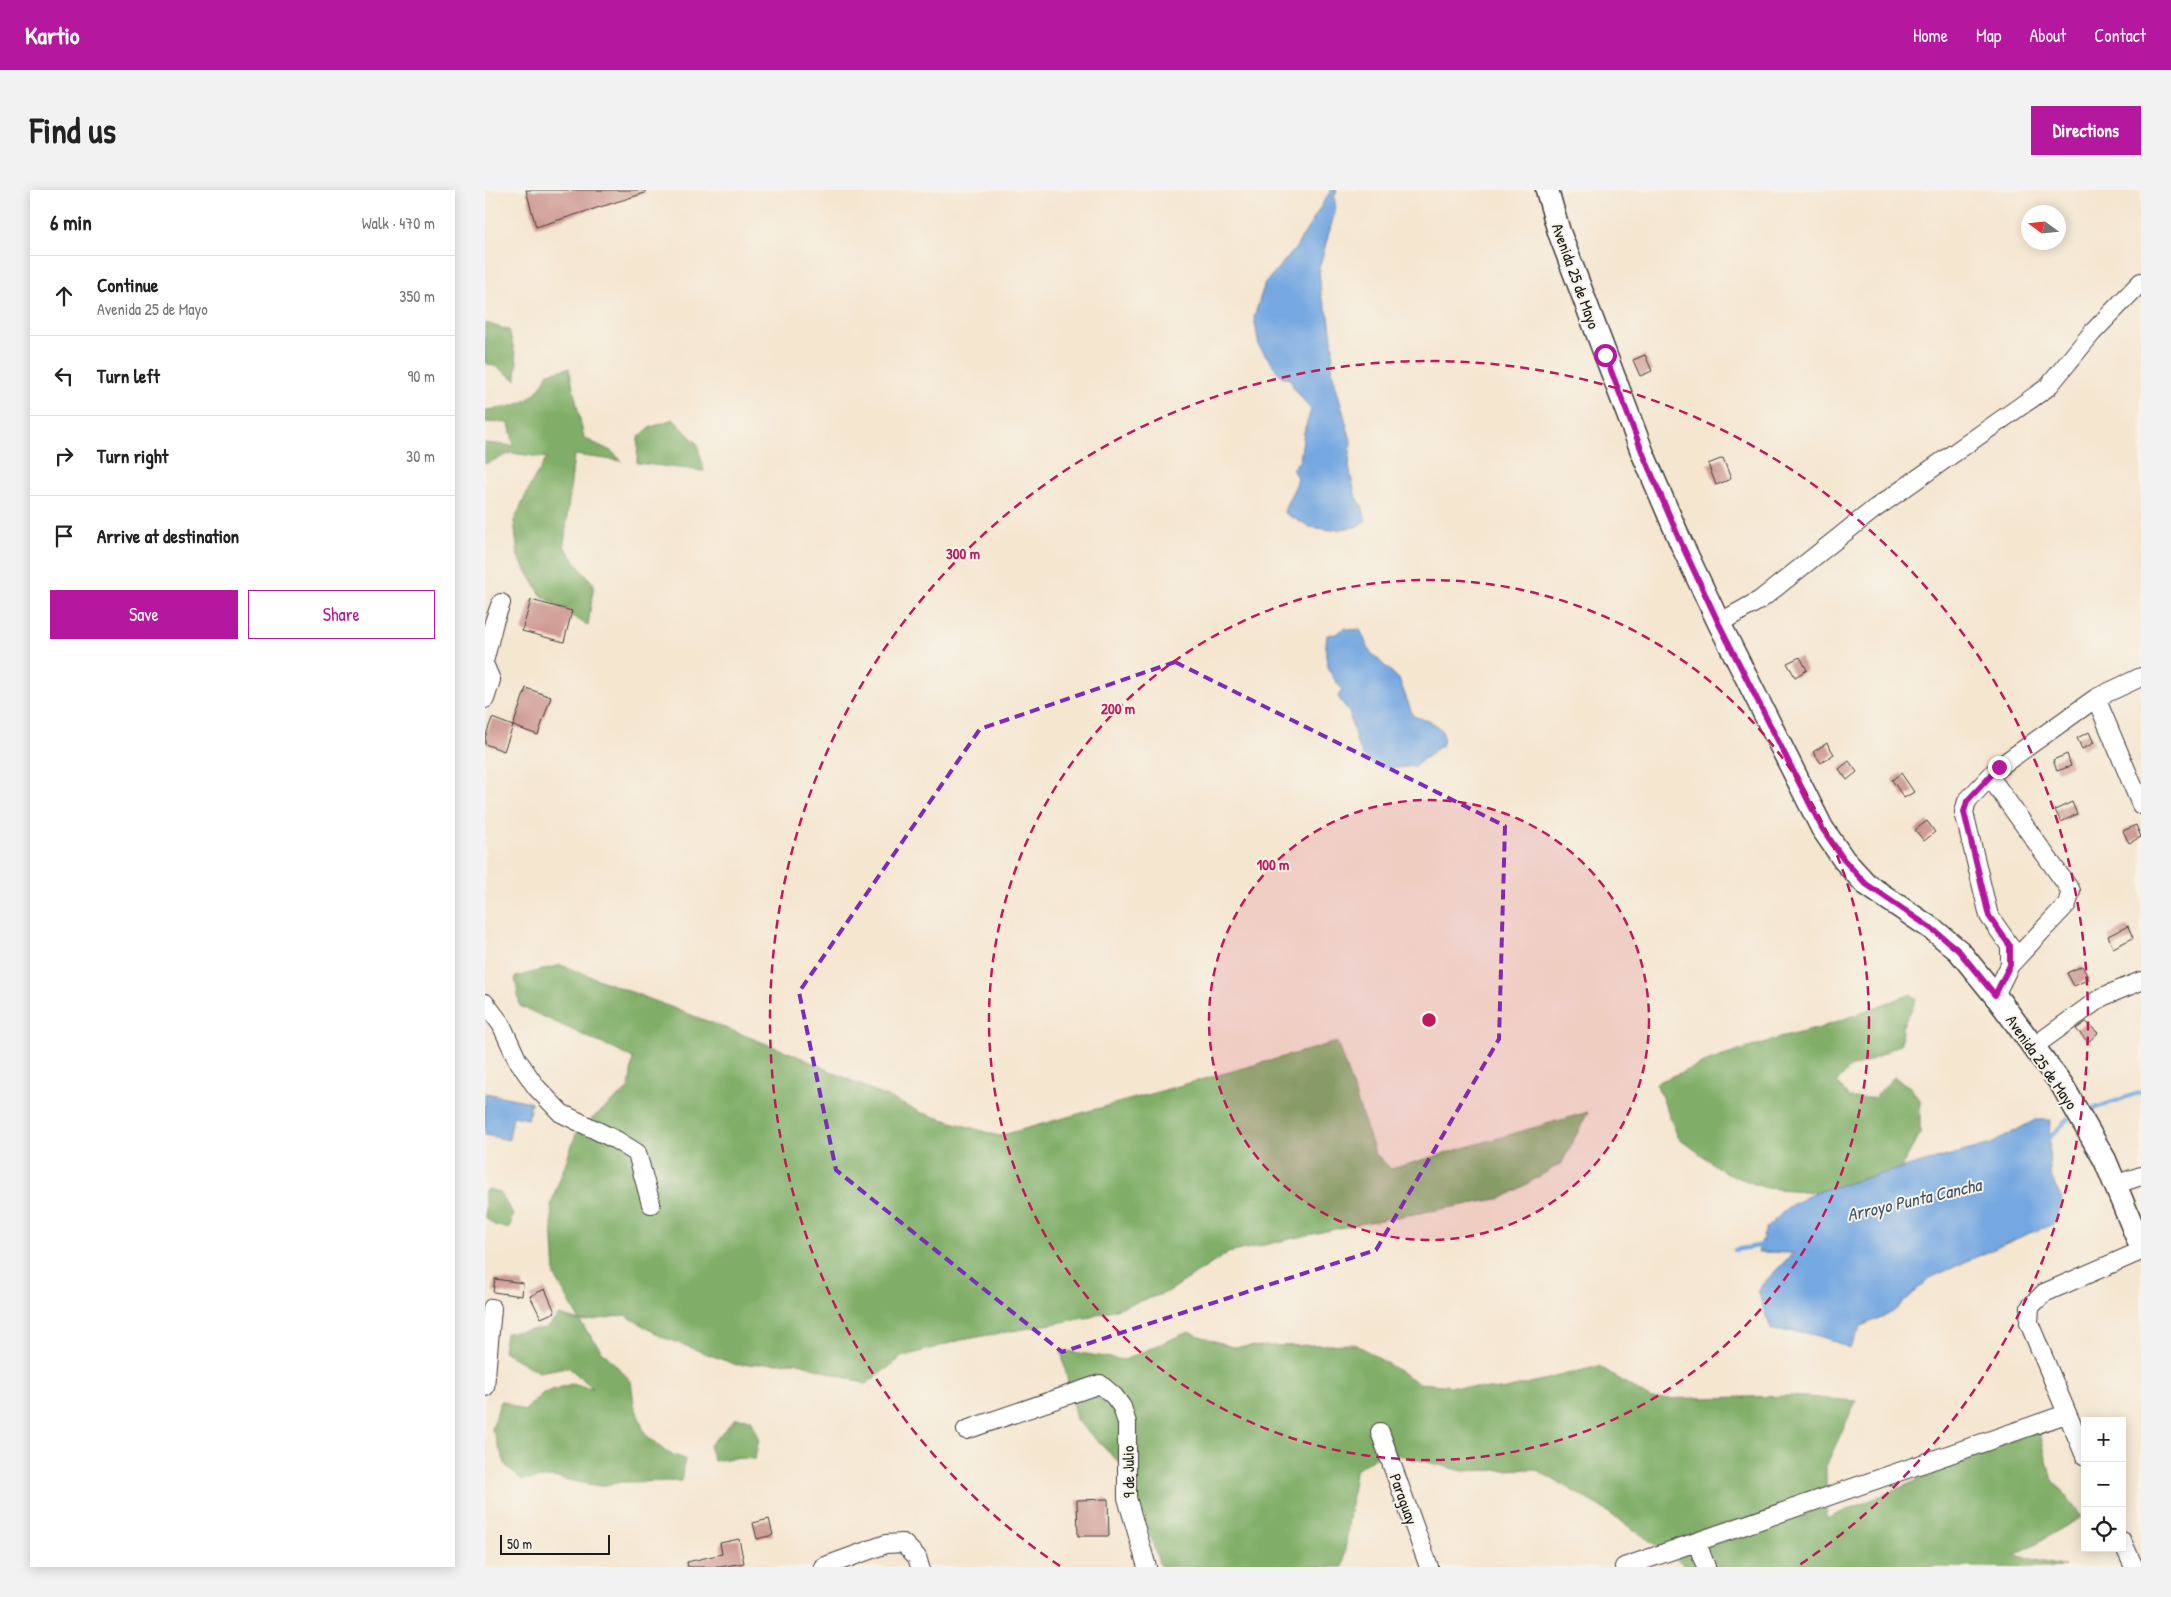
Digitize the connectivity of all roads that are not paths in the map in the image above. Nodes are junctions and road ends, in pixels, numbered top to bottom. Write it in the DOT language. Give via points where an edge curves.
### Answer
graph roads {
  1 [pos="1547,190"];
  2 [pos="2141,282"];
  3 [pos="501,603"];
  4 [pos="1719,624"];
  5 [pos="485,658"];
  6 [pos="485,666"];
  7 [pos="2141,677"];
  8 [pos="2096,698"];
  9 [pos="485,699"];
  10 [pos="1990,777"];
  11 [pos="2141,806"];
  12 [pos="2010,965"];
  13 [pos="2141,981"];
  14 [pos="1995,995"];
  15 [pos="485,1003"];
  16 [pos="2033,1047"];
  17 [pos="2141,1176"];
  18 [pos="2117,1184"];
  19 [pos="651,1204"];
  20 [pos="2141,1247"];
  21 [pos="2141,1251"];
  22 [pos="492,1308"];
  23 [pos="485,1387"];
  24 [pos="2066,1414"];
  25 [pos="966,1430"];
  26 [pos="1380,1432"];
  27 [pos="2081,1447"];
  28 [pos="1697,1542"];
  29 [pos="2126,1550"];
  30 [pos="823,1567"];
  31 [pos="920,1567"];
  32 [pos="1147,1567"];
  33 [pos="1429,1567"];
  34 [pos="1625,1567"];
  35 [pos="1706,1567"];
  36 [pos="2134,1567"];
  1 -- 4 [label="main road, Avenida 25 de Mayo" via="1559,232 1643,454"];
  2 -- 4 [label="street" via="2047,387 1873,510 1760,600"];
  3 -- 5 [label="street"];
  4 -- 14 [label="main road, Avenida 25 de Mayo" via="1822,828 1844,860 1866,884 1959,951"];
  6 -- 9 [label="street" via="491,680"];
  7 -- 8 [label="street"];
  8 -- 10 [label="street" via="1999,767"];
  8 -- 11 [label="street"];
  10 -- 12 [label="street" via="1967,801 1964,812 1989,916 2010,946"];
  10 -- 12 [label="street" via="2071,891 2067,904"];
  12 -- 14 [label="street"];
  13 -- 16 [label="street" via="2101,997"];
  14 -- 16 [label="main road, Avenida 25 de Mayo"];
  15 -- 19 [label="street" via="501,1024 517,1059 536,1087 561,1113 637,1153"];
  16 -- 18 [label="main road, Avenida 25 de Mayo" via="2062,1085"];
  17 -- 18 [label="street"];
  18 -- 20 [label="main road, Avenida 25 de Mayo"];
  21 -- 24 [label="street" via="2043,1293 2030,1307 2029,1323"];
  22 -- 23 [label="street"];
  24 -- 27 [label="street"];
  24 -- 28 [label="street"];
  25 -- 32 [label="street, 9 de Julio" via="1100,1384 1114,1396 1127,1423 1127,1498"];
  26 -- 33 [label="street, Paraguay"];
  28 -- 34 [label="street"];
  28 -- 35 [label="street"];
  29 -- 36 [label="street"];
  30 -- 31 [label="street" via="886,1544 903,1543 917,1557"];
}
